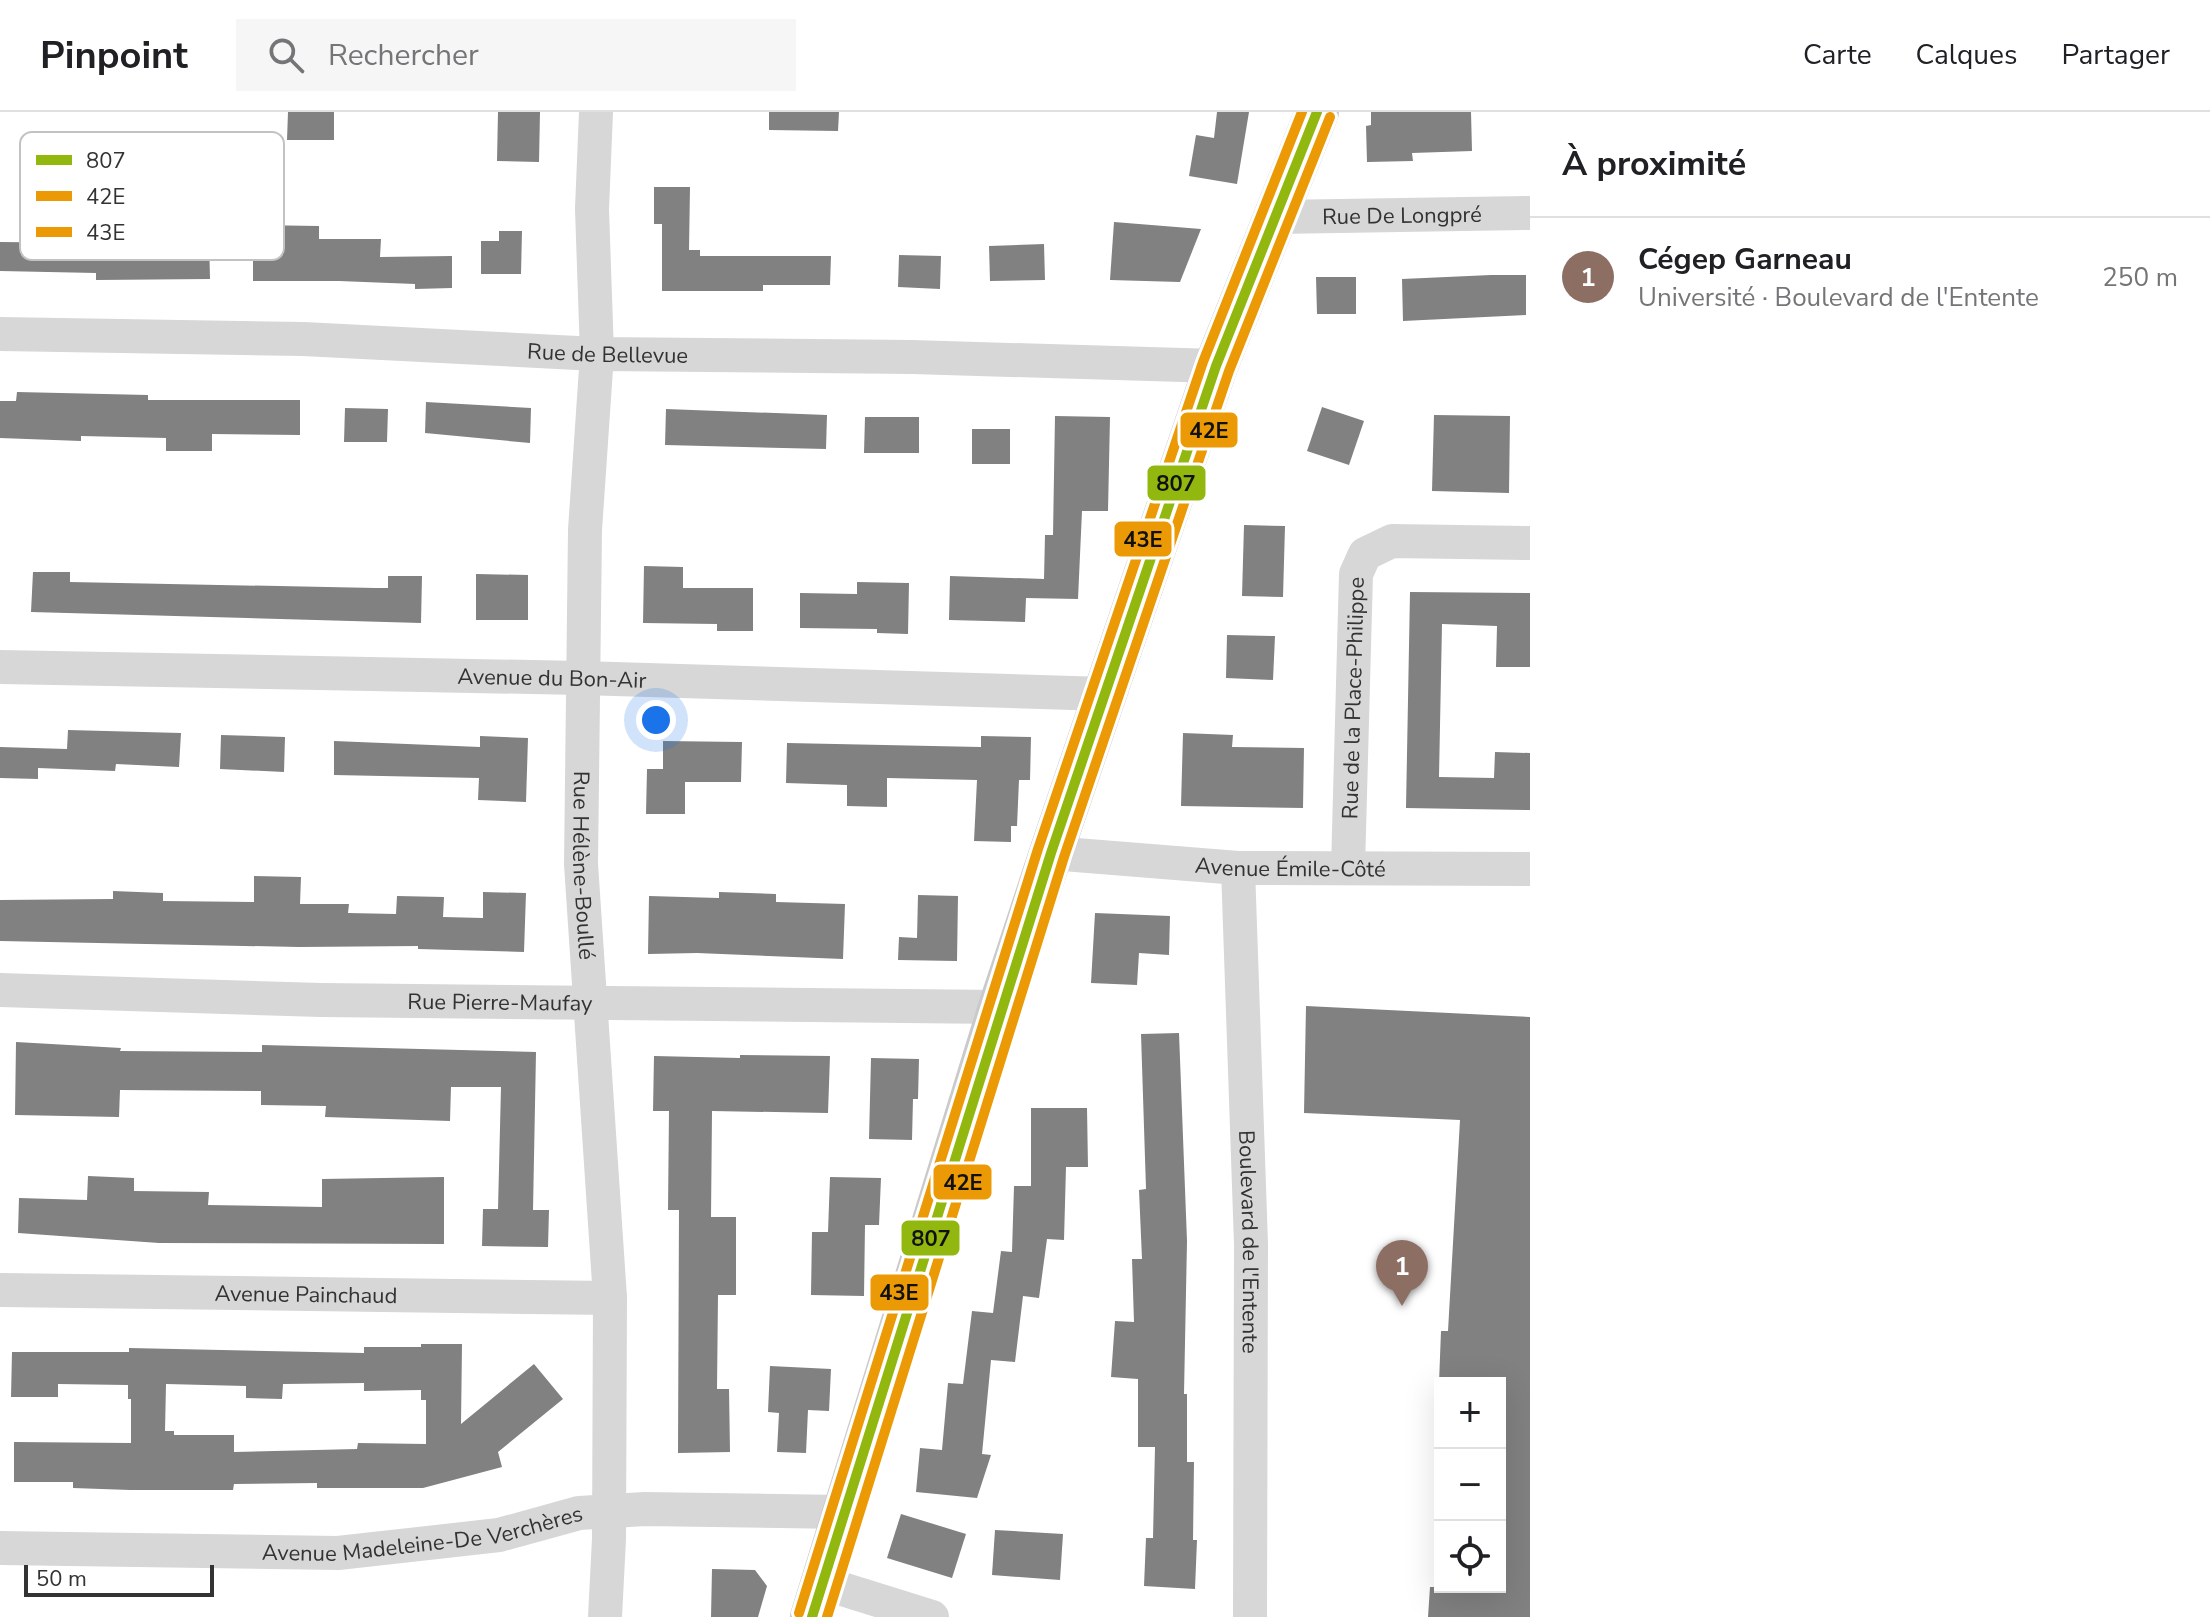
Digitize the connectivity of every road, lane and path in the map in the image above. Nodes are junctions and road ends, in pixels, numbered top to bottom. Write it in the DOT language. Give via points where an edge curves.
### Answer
graph roads {
  1 [pos="596,112"];
  2 [pos="1317,112"];
  3 [pos="1530,213"];
  4 [pos="1276,217"];
  5 [pos="0,334"];
  6 [pos="597,354"];
  7 [pos="1216,366"];
  8 [pos="1530,543"];
  9 [pos="0,667"];
  10 [pos="581,678"];
  11 [pos="1105,694"];
  12 [pos="1051,853"];
  13 [pos="1238,868"];
  14 [pos="1348,868"];
  15 [pos="1530,869"];
  16 [pos="0,990"];
  17 [pos="592,1003"];
  18 [pos="1000,1007"];
  19 [pos="0,1290"];
  20 [pos="610,1298"];
  21 [pos="609,1511"];
  22 [pos="844,1512"];
  23 [pos="0,1548"];
  24 [pos="818,1600"];
  25 [pos="605,1617"];
  26 [pos="932,1617"];
  27 [pos="1250,1617"];
  1 -- 6 [label="street, Rue Hélène-Boullé" via="592,209"];
  2 -- 4 [label="main road"];
  3 -- 4 [label="street, Rue De Longpré"];
  4 -- 7 [label="main road"];
  5 -- 6 [label="street, Rue de Bellevue" via="303,339"];
  6 -- 7 [label="street, Rue de Bellevue"];
  6 -- 10 [label="street, Rue Hélène-Boullé"];
  7 -- 11 [label="main road"];
  8 -- 14 [label="street, Rue de la Place-Philippe" via="1392,541 1365,554 1356,574"];
  9 -- 10 [label="street, Avenue du Bon-Air"];
  10 -- 11 [label="street, Avenue du Bon-Air"];
  10 -- 17 [label="street, Rue Hélène-Boullé" via="581,864"];
  11 -- 12 [label="main road"];
  12 -- 13 [label="street, Avenue Émile-Côté"];
  12 -- 18 [label="main road"];
  13 -- 14 [label="street, Avenue Émile-Côté"];
  13 -- 27 [label="street, Boulevard de l'Entente" via="1251,1260"];
  14 -- 15 [label="street, Avenue Émile-Côté"];
  16 -- 17 [label="street, Rue Pierre-Maufay"];
  17 -- 18 [label="street, Rue Pierre-Maufay"];
  17 -- 20 [label="street, Rue Hélène-Boullé"];
  18 -- 22 [label="main road"];
  19 -- 20 [label="street, Avenue Painchaud"];
  20 -- 21 [label="street, Rue Hélène-Boullé"];
  21 -- 22 [label="street, Avenue Madeleine-De Verchères"];
  21 -- 23 [label="street, Avenue Madeleine-De Verchères" via="579,1513 499,1535 338,1553"];
  21 -- 25 [label="street, Rue Hélène-Boullé"];
  22 -- 24 [label="main road"];
  24 -- 26 [label="street"];
}
